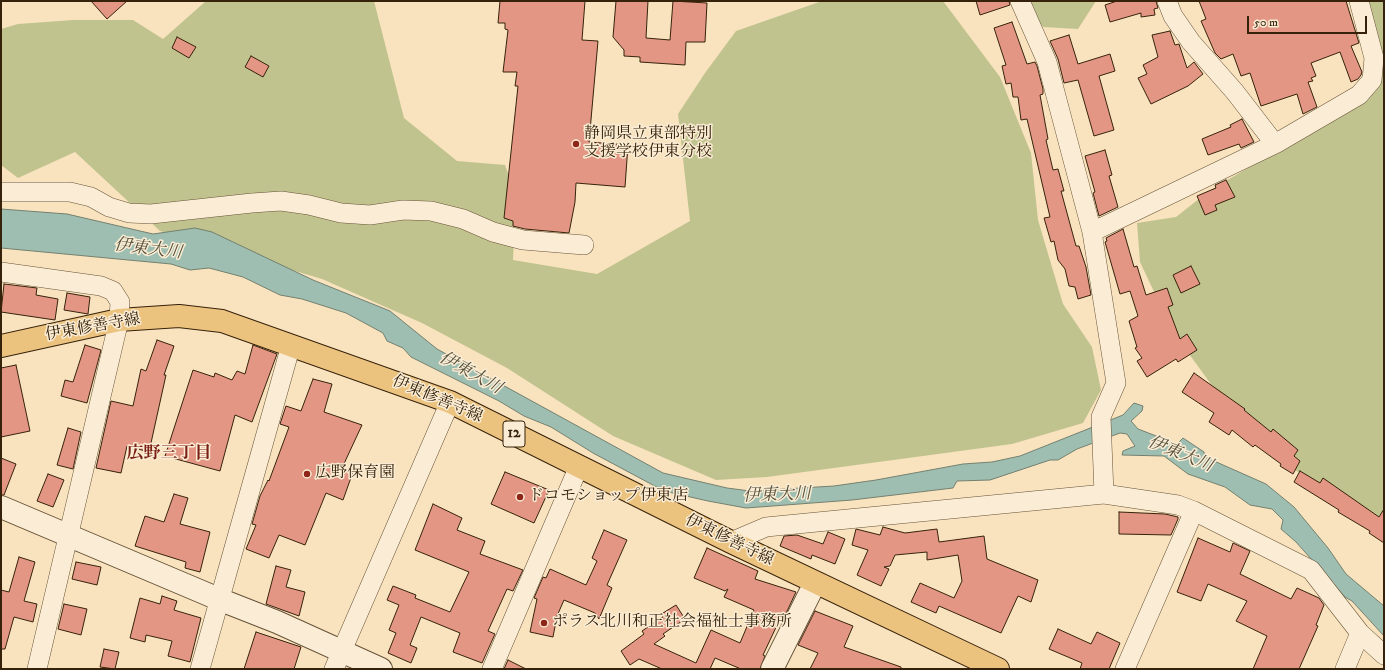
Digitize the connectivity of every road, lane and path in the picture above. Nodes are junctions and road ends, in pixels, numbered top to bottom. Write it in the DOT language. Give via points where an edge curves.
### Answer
graph roads {
  1 [pos="1020,1"];
  2 [pos="1167,1"];
  3 [pos="1359,1"];
  4 [pos="1275,144"];
  5 [pos="1,192"];
  6 [pos="1092,232"];
  7 [pos="584,245"];
  8 [pos="1,272"];
  9 [pos="118,320"];
  10 [pos="291,345"];
  11 [pos="1,346"];
  12 [pos="450,402"];
  13 [pos="579,466"];
  14 [pos="1103,485"];
  15 [pos="1,507"];
  16 [pos="1194,511"];
  17 [pos="69,535"];
  18 [pos="731,542"];
  19 [pos="815,583"];
  20 [pos="221,600"];
  21 [pos="1360,633"];
  22 [pos="1384,654"];
  23 [pos="337,660"];
  24 [pos="37,669"];
  25 [pos="200,669"];
  26 [pos="381,669"];
  27 [pos="492,669"];
  28 [pos="772,669"];
  29 [pos="998,669"];
  30 [pos="1125,669"];
  31 [pos="1345,669"];
  1 -- 6 [label="street" via="1047,62"];
  2 -- 4 [label="street" via="1173,16 1191,42 1235,92"];
  3 -- 4 [label="street" via="1374,58 1372,80 1359,95"];
  4 -- 6 [label="street"];
  5 -- 7 [label="street" via="70,192 91,197 109,207 144,214 281,201 309,204 341,213 370,215 403,210 431,211 523,240"];
  6 -- 14 [label="street" via="1116,383 1101,417"];
  8 -- 9 [label="street" via="101,286 112,291 120,302"];
  9 -- 10 [label="main road, 伊東修善寺線 / 12" via="179,316 222,321"];
  9 -- 11 [label="main road, 伊東修善寺線 / 12"];
  9 -- 17 [label="street"];
  10 -- 12 [label="main road, 伊東修善寺線 / 12"];
  10 -- 20 [label="street"];
  12 -- 13 [label="main road, 伊東修善寺線 / 12"];
  12 -- 23 [label="street"];
  13 -- 18 [label="main road, 伊東修善寺線 / 12"];
  13 -- 27 [label="street"];
  14 -- 16 [label="street"];
  14 -- 18 [label="street" via="766,527"];
  15 -- 17 [label="street"];
  16 -- 21 [label="street" via="1310,570"];
  16 -- 30 [label="street"];
  17 -- 20 [label="street"];
  17 -- 24 [label="street"];
  18 -- 19 [label="main road, 伊東修善寺線 / 12"];
  19 -- 28 [label="street"];
  19 -- 29 [label="main road, 伊東修善寺線 / 12"];
  20 -- 23 [label="street" via="277,622"];
  20 -- 25 [label="street"];
  21 -- 22 [label="street"];
  21 -- 31 [label="street"];
  23 -- 26 [label="street"];
}
